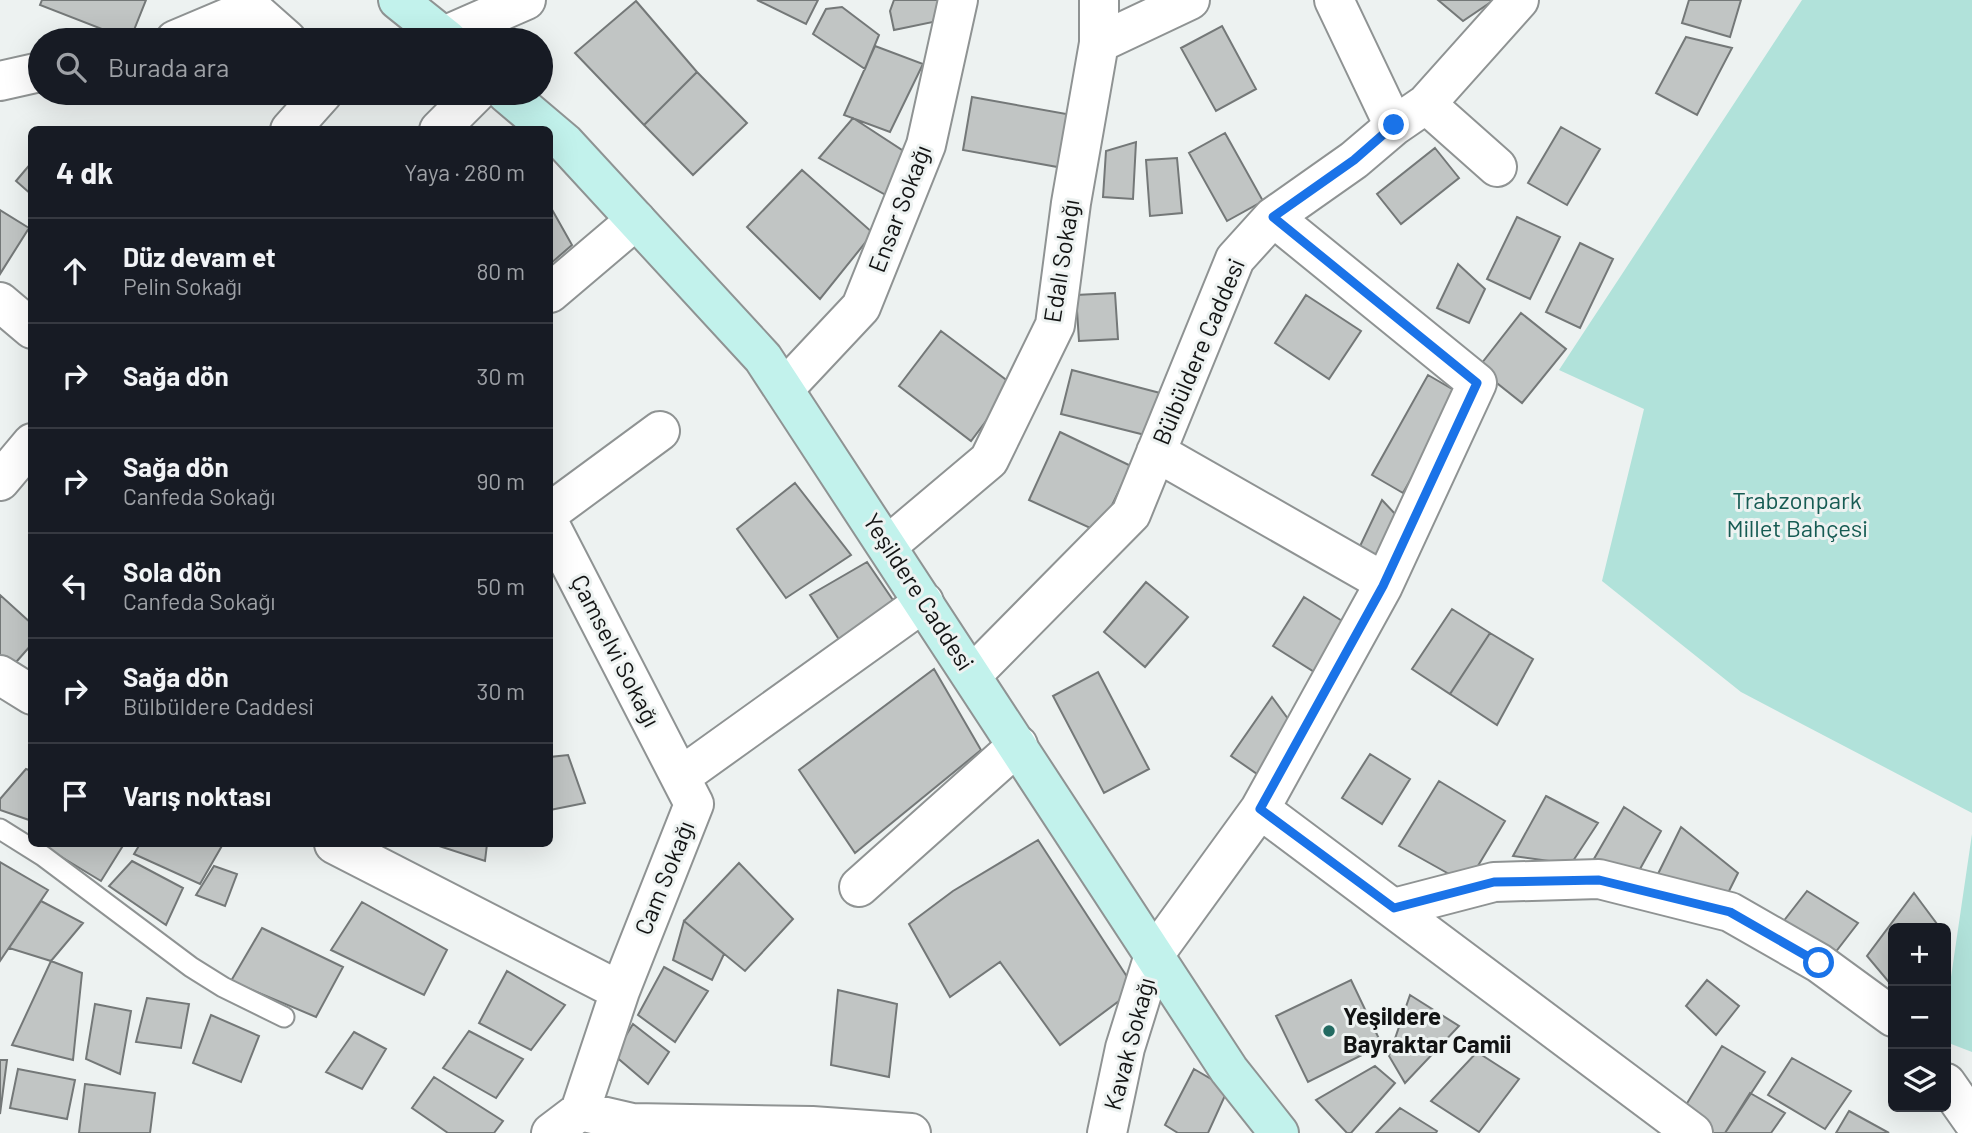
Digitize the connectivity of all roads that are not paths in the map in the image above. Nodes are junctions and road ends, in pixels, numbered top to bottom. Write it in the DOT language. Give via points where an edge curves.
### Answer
graph roads {
  1 [pos="398,0"];
  2 [pos="526,0"];
  3 [pos="958,0"];
  4 [pos="1099,0"];
  5 [pos="1190,0"];
  6 [pos="1335,0"];
  7 [pos="1519,0"];
  8 [pos="243,4"];
  9 [pos="198,28"];
  10 [pos="272,28"];
  11 [pos="430,28"];
  12 [pos="466,28"];
  13 [pos="1099,43"];
  14 [pos="28,75"];
  15 [pos="0,81"];
  16 [pos="1426,104"];
  17 [pos="312,105"];
  18 [pos="464,105"];
  19 [pos="520,105"];
  20 [pos="1394,125"];
  21 [pos="294,126"];
  22 [pos="443,126"];
  23 [pos="545,126"];
  24 [pos="553,133"];
  25 [pos="1497,167"];
  26 [pos="1273,217"];
  27 [pos="636,220"];
  28 [pos="553,290"];
  29 [pos="0,302"];
  30 [pos="28,325"];
  31 [pos="784,389"];
  32 [pos="660,431"];
  33 [pos="28,448"];
  34 [pos="1156,452"];
  35 [pos="0,481"];
  36 [pos="553,510"];
  37 [pos="553,532"];
  38 [pos="887,546"];
  39 [pos="1383,586"];
  40 [pos="924,602"];
  41 [pos="972,675"];
  42 [pos="1018,745"];
  43 [pos="680,777"];
  44 [pos="1260,809"];
  45 [pos="0,829"];
  46 [pos="28,847"];
  47 [pos="29,847"];
  48 [pos="340,847"];
  49 [pos="859,887"];
  50 [pos="1394,908"];
  51 [pos="1154,955"];
  52 [pos="620,991"];
  53 [pos="1888,1013"];
  54 [pos="284,1017"];
  55 [pos="1951,1090"];
  56 [pos="1972,1120"];
  57 [pos="565,1122"];
  58 [pos="911,1133"];
  59 [pos="1107,1133"];
  60 [pos="1279,1133"];
  61 [pos="1693,1133"];
  1 -- 11 [label="street"];
  2 -- 12 [label="street"];
  3 -- 31 [label="street, Ensar Sokağı" via="926,145 861,307"];
  4 -- 13 [label="street, Edalı Sokağı"];
  5 -- 13 [label="street"];
  6 -- 20 [label="street"];
  7 -- 16 [label="street, Bülbüldere Caddesi"];
  8 -- 9 [label="street"];
  8 -- 10 [label="street"];
  13 -- 38 [label="street, Edalı Sokağı" via="1055,325 989,460"];
  14 -- 15 [label="street"];
  16 -- 20 [label="street, Bülbüldere Caddesi"];
  16 -- 25 [label="street"];
  17 -- 21 [label="street"];
  18 -- 22 [label="street"];
  19 -- 23 [label="street, Yeşildere Caddesi"];
  20 -- 26 [label="street, Bülbüldere Caddesi" via="1354,160"];
  24 -- 27 [label="street, Yeşildere Caddesi"];
  26 -- 34 [label="street, Bülbüldere Caddesi" via="1236,259"];
  26 -- 39 [label="street, Kavak Sokağı" via="1477,383"];
  27 -- 28 [label="street"];
  27 -- 31 [label="street, Yeşildere Caddesi" via="763,358"];
  29 -- 30 [label="street"];
  31 -- 38 [label="street, Yeşildere Caddesi"];
  32 -- 36 [label="street"];
  33 -- 35 [label="street"];
  34 -- 39 [label="street" via="1370,574"];
  34 -- 41 [label="street, Bülbüldere Caddesi" via="1130,514"];
  37 -- 43 [label="street, Çamselvi Sokağı"];
  38 -- 40 [label="street, Yeşildere Caddesi"];
  39 -- 44 [label="street, Kavak Sokağı"];
  40 -- 41 [label="street, Yeşildere Caddesi"];
  40 -- 43 [label="street"];
  41 -- 42 [label="street, Yeşildere Caddesi"];
  42 -- 49 [label="street"];
  42 -- 51 [label="street, Yeşildere Caddesi"];
  43 -- 52 [label="street, Cam Sokağı" via="694,804"];
  44 -- 50 [label="street"];
  44 -- 51 [label="street, Kavak Sokağı"];
  45 -- 46 [label="lane"];
  47 -- 54 [label="lane" via="191,967"];
  48 -- 52 [label="street"];
  50 -- 53 [label="street" via="1494,882 1599,880 1730,912 1819,963"];
  50 -- 61 [label="street"];
  51 -- 59 [label="street, Kavak Sokağı" via="1125,1048"];
  51 -- 60 [label="street, Yeşildere Caddesi" via="1229,1070"];
  52 -- 57 [label="street, Cam Sokağı"];
  55 -- 56 [label="street"];
  57 -- 58 [label="street" via="812,1126"];
}
